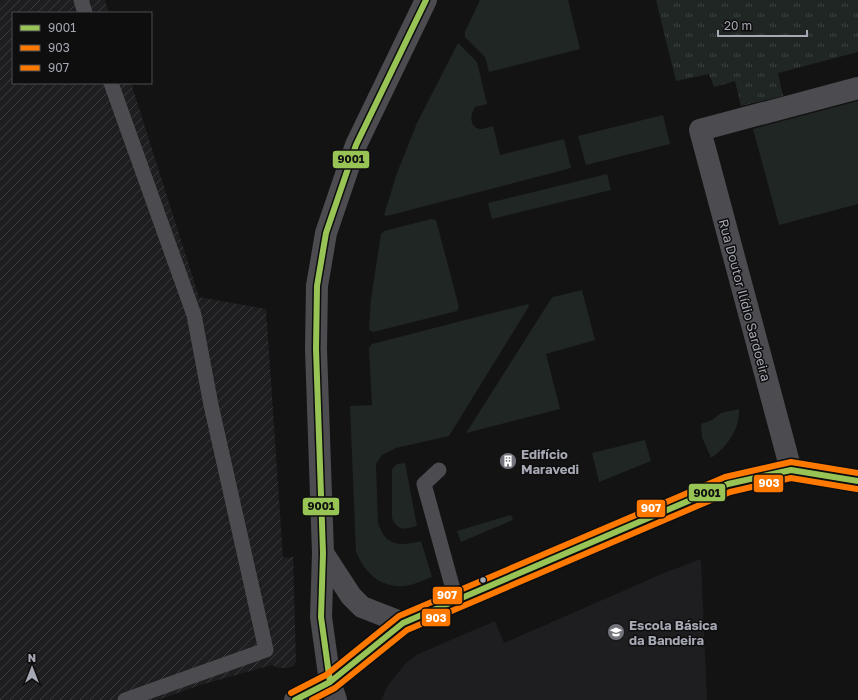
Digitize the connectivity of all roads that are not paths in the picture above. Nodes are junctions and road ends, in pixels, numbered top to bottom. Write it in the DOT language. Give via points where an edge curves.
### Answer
graph roads {
  1 [pos="81,0"];
  2 [pos="426,0"];
  3 [pos="85,12"];
  4 [pos="111,84"];
  5 [pos="858,88"];
  6 [pos="438,470"];
  7 [pos="790,470"];
  8 [pos="858,481"];
  9 [pos="323,553"];
  10 [pos="456,600"];
  11 [pos="403,623"];
  12 [pos="332,694"];
  13 [pos="125,700"];
  14 [pos="295,700"];
  1 -- 3 [label="lane"];
  2 -- 9 [label="street" via="356,145 326,233 317,286 316,349"];
  4 -- 13 [label="lane" via="194,315 211,405 266,650"];
  5 -- 7 [label="street, Rua Doutor Ilídio Sardoeira" via="700,130"];
  6 -- 10 [label="lane" via="424,484"];
  7 -- 8 [label="street"];
  7 -- 10 [label="street" via="728,484"];
  9 -- 11 [label="street" via="351,596 362,607"];
  9 -- 12 [label="street" via="321,617"];
  10 -- 11 [label="street"];
  11 -- 12 [label="street"];
  12 -- 14 [label="street"];
}
